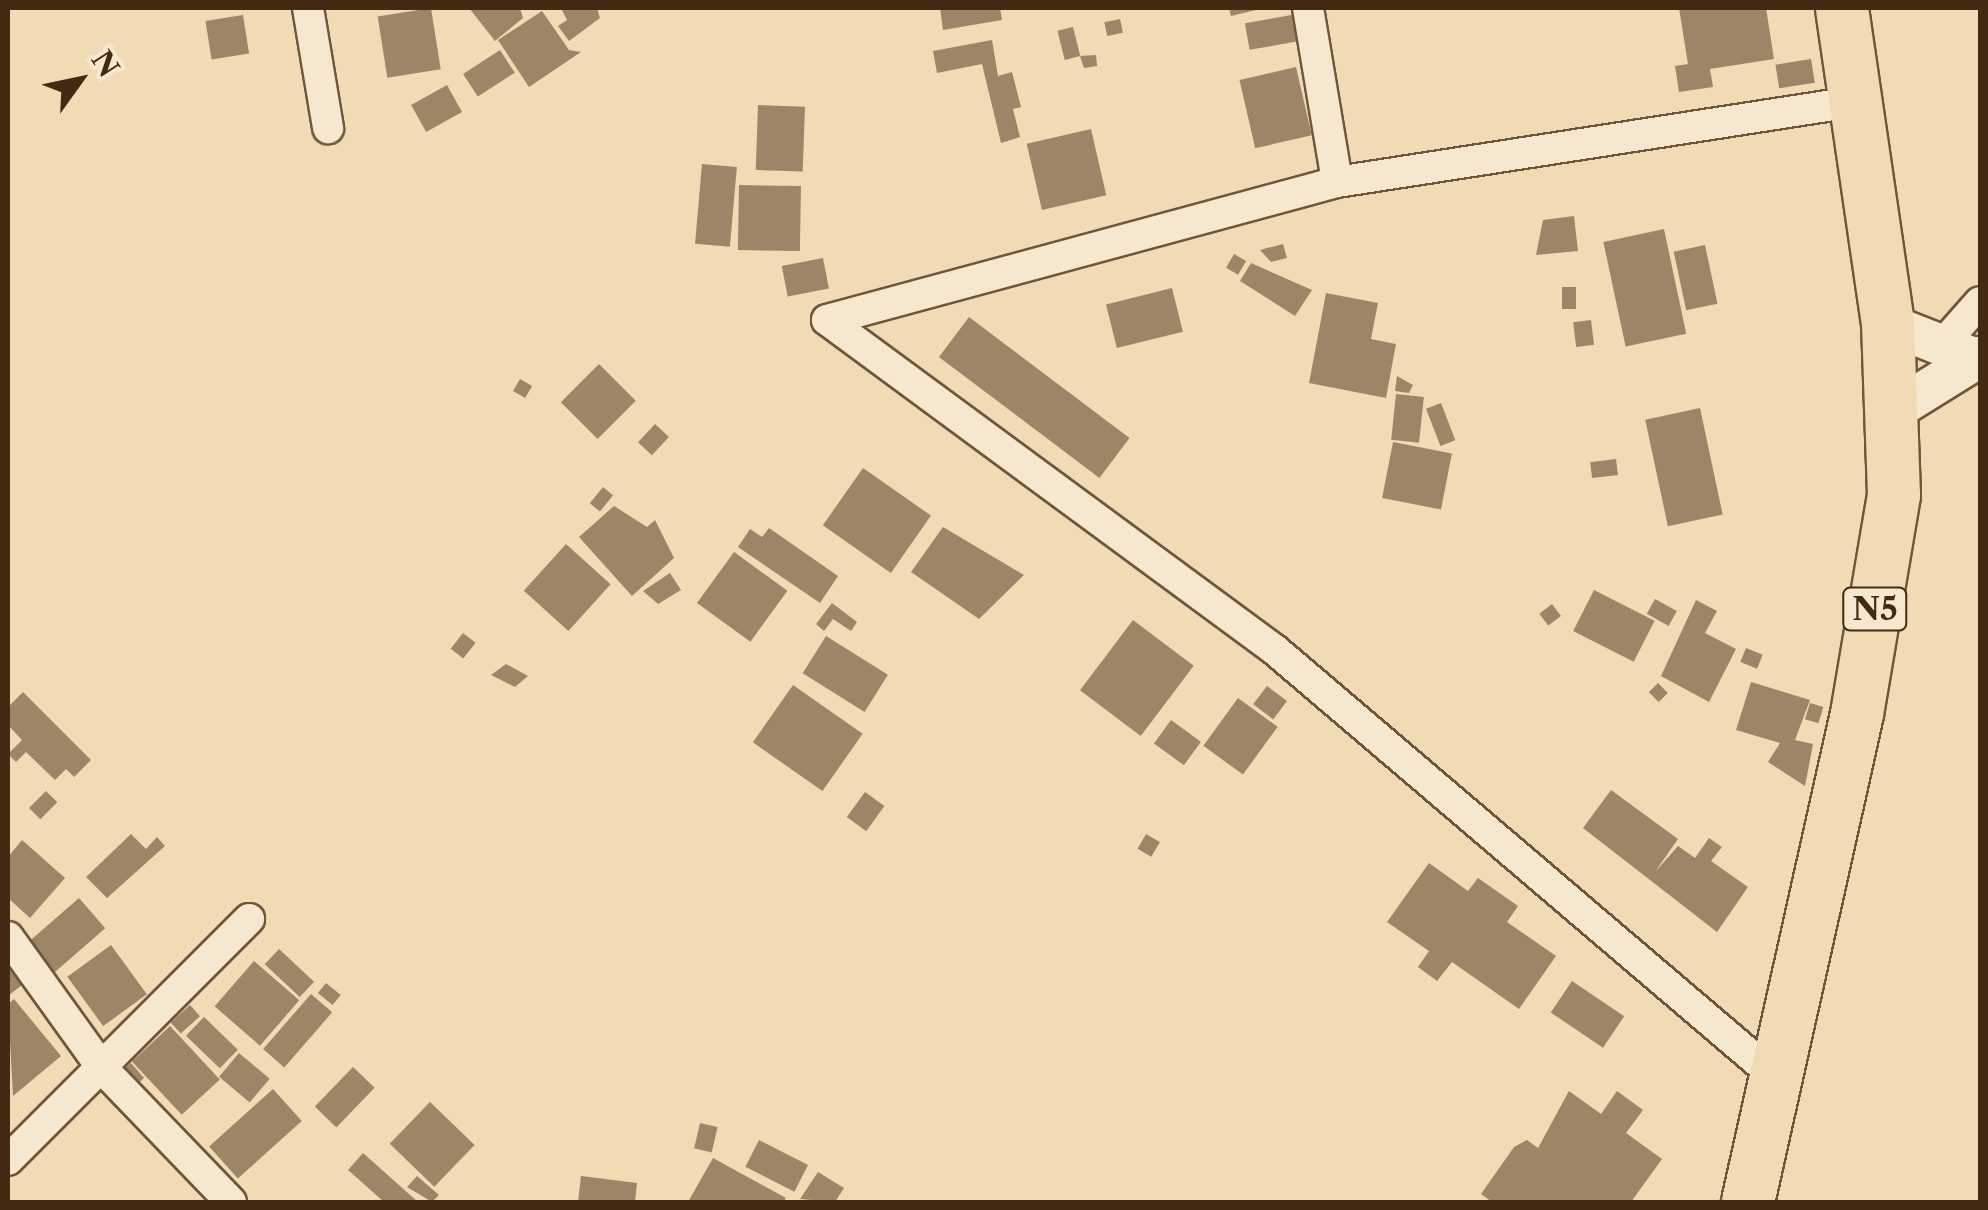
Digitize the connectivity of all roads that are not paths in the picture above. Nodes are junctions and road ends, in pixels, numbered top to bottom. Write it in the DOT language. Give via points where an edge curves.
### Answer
graph roads {
  1 [pos="308,8"];
  2 [pos="1308,8"];
  3 [pos="1842,8"];
  4 [pos="1859,101"];
  5 [pos="328,128"];
  6 [pos="1338,182"];
  7 [pos="1980,302"];
  8 [pos="1888,324"];
  9 [pos="1965,354"];
  10 [pos="1896,409"];
  11 [pos="249,919"];
  12 [pos="8,937"];
  13 [pos="102,1068"];
  14 [pos="1777,1078"];
  15 [pos="8,1160"];
  16 [pos="230,1202"];
  17 [pos="1748,1202"];
  1 -- 5 [label="street"];
  2 -- 6 [label="street"];
  3 -- 4 [label="highway, N5"];
  4 -- 6 [label="street"];
  4 -- 8 [label="highway, N5"];
  6 -- 14 [label="street" via="827,320 1274,650"];
  7 -- 9 [label="street"];
  8 -- 9 [label="street"];
  8 -- 10 [label="highway, N5"];
  9 -- 10 [label="street"];
  10 -- 14 [label="highway, N5" via="1894,495 1857,714"];
  11 -- 13 [label="street"];
  12 -- 13 [label="street"];
  13 -- 15 [label="street"];
  13 -- 16 [label="street"];
  14 -- 17 [label="highway, N5"];
}
